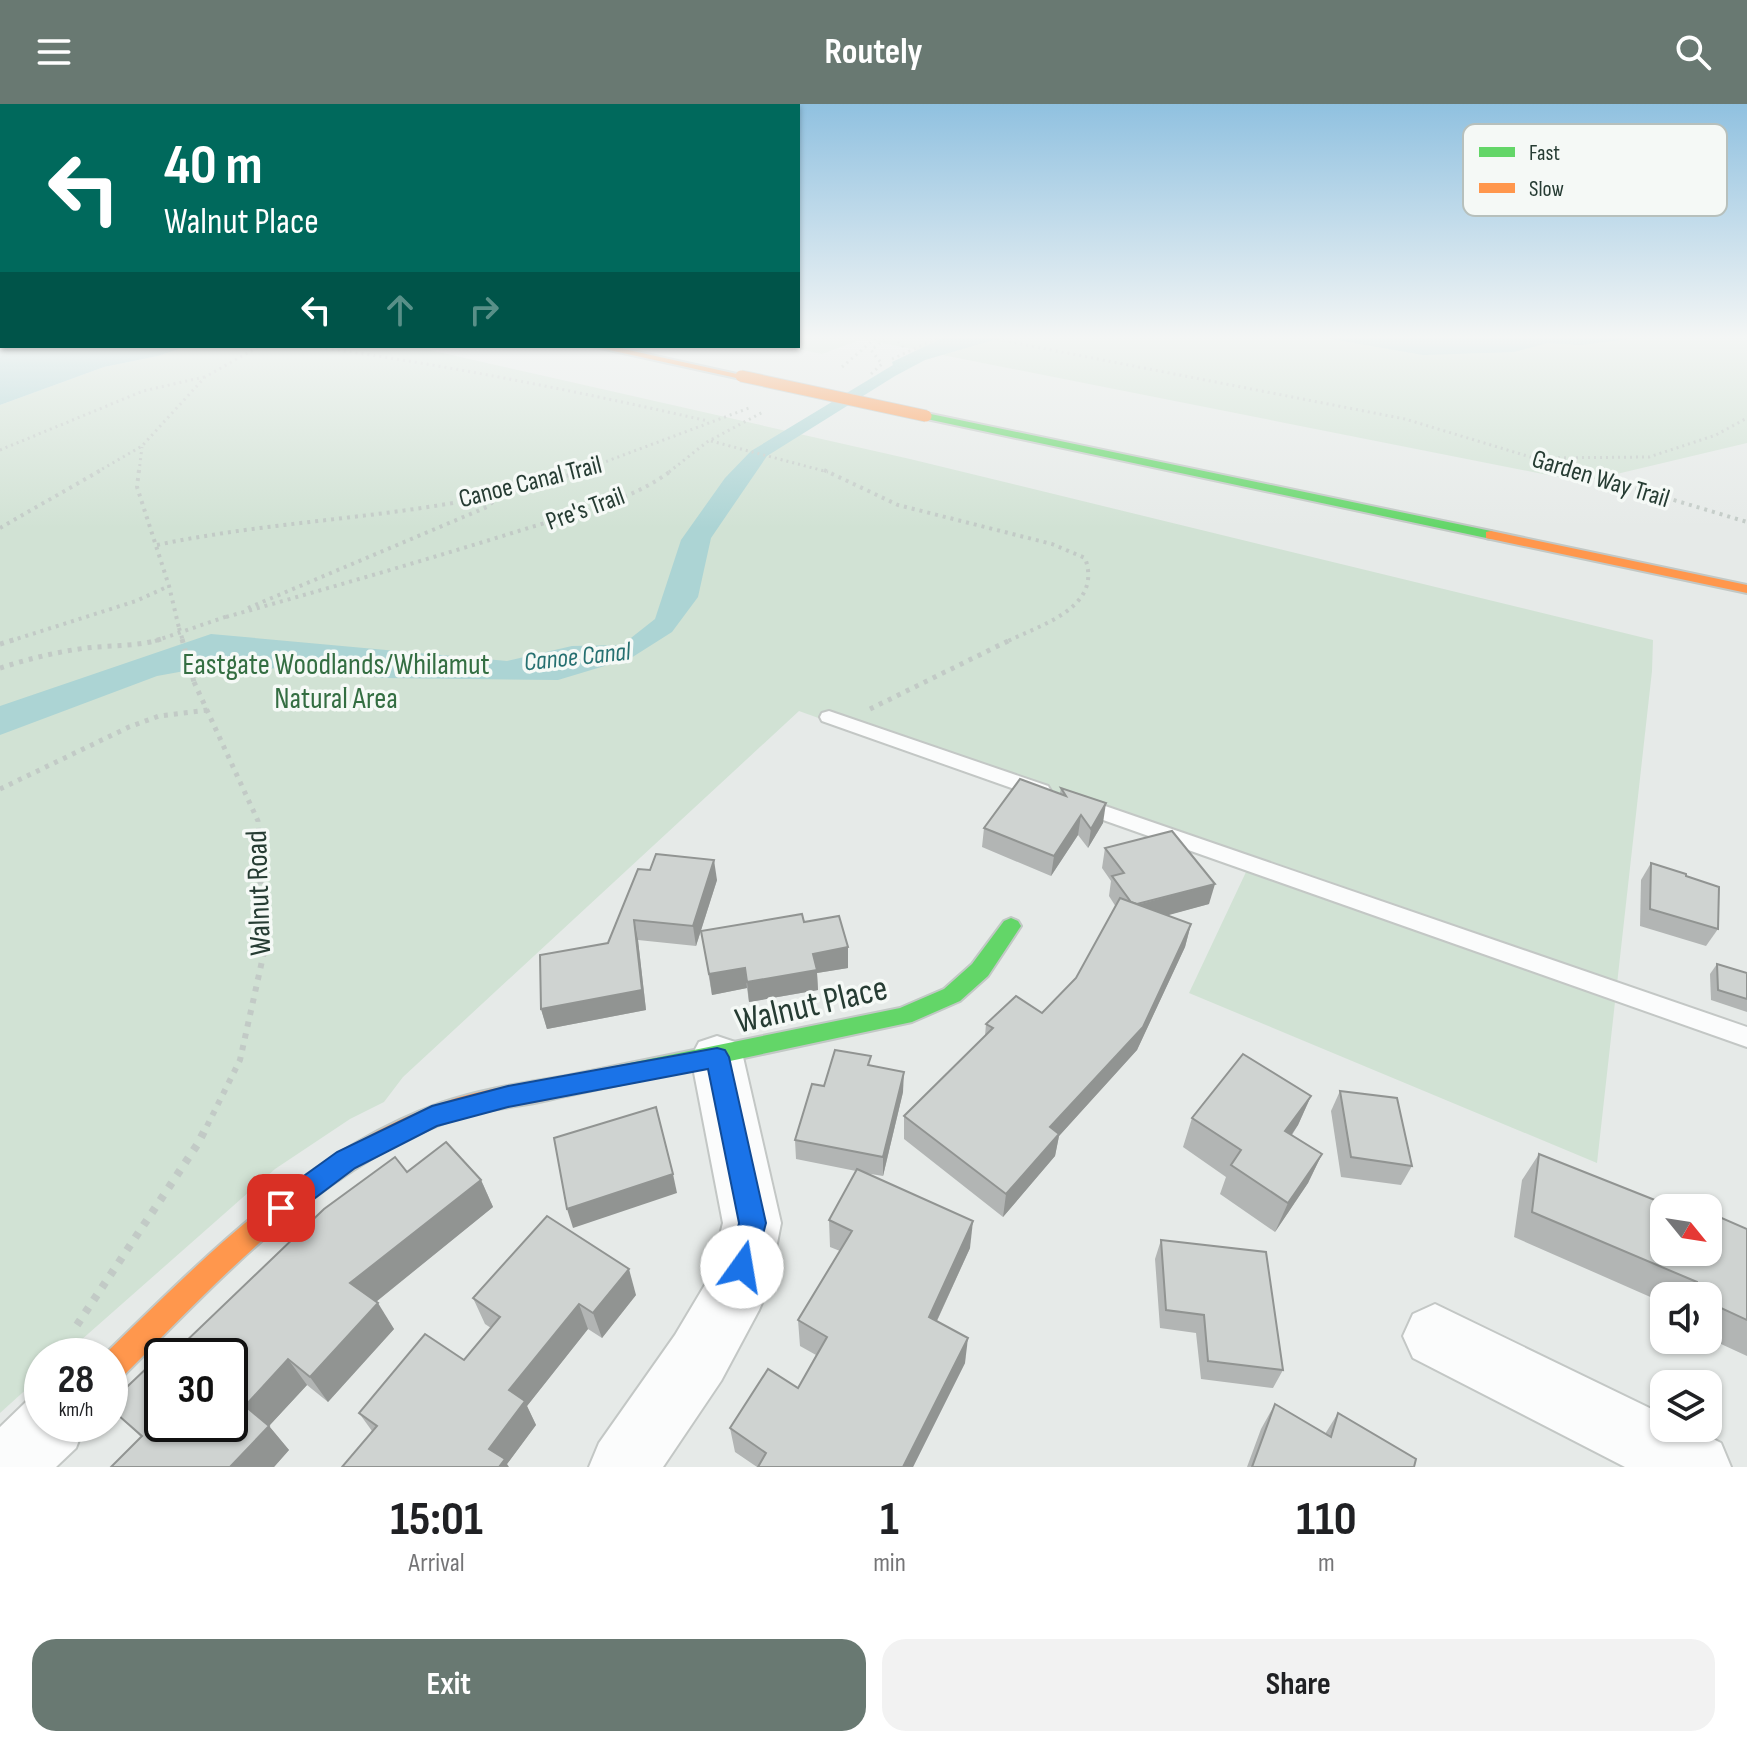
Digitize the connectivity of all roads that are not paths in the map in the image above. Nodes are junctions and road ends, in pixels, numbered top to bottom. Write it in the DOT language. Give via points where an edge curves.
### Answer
graph roads {
  1 [pos="855,401"];
  2 [pos="1747,589"];
  3 [pos="837,720"];
  4 [pos="1011,926"];
  5 [pos="1747,1037"];
  6 [pos="717,1057"];
  7 [pos="1435,1336"];
  8 [pos="128,1352"];
  9 [pos="33,1442"];
  10 [pos="7,1467"];
  11 [pos="623,1467"];
  12 [pos="1697,1467"];
  1 -- 2 [label="main road, bridge"];
  3 -- 5 [label="lane"];
  4 -- 6 [label="main road, Walnut Place" via="980,970 952,995 904,1016"];
  6 -- 8 [label="main road, Walnut Place" via="432,1117 346,1160 260,1224"];
  6 -- 11 [label="street" via="752,1223 737,1289 698,1358"];
  7 -- 12 [label="street"];
  9 -- 10 [label="street"];
}
